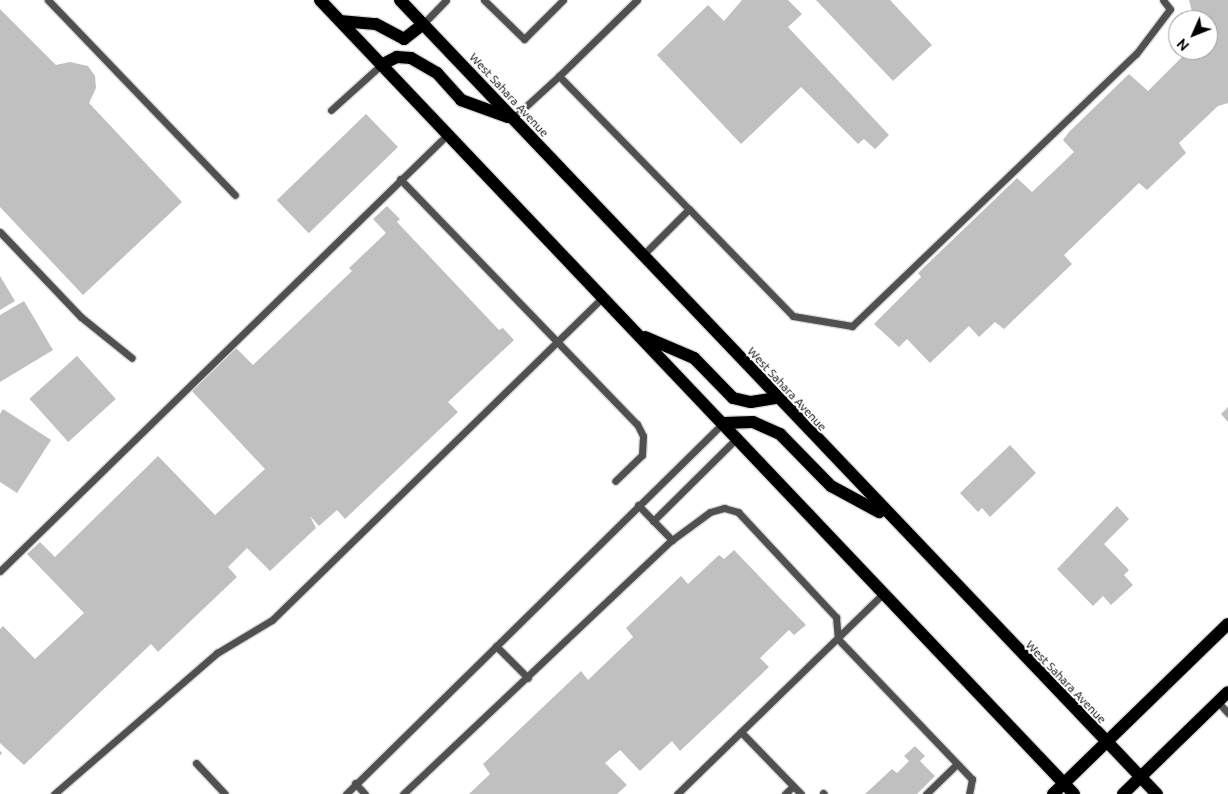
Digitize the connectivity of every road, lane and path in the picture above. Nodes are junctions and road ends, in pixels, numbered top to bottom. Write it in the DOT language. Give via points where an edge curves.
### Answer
graph roads {
  1 [pos="48,0"];
  2 [pos="320,0"];
  3 [pos="400,0"];
  4 [pos="446,0"];
  5 [pos="484,0"];
  6 [pos="563,0"];
  7 [pos="638,0"];
  8 [pos="1163,0"];
  9 [pos="340,21"];
  10 [pos="423,24"];
  11 [pos="381,65"];
  12 [pos="559,76"];
  13 [pos="332,110"];
  14 [pos="512,119"];
  15 [pos="447,135"];
  16 [pos="400,179"];
  17 [pos="235,195"];
  18 [pos="689,209"];
  19 [pos="0,232"];
  20 [pos="642,256"];
  21 [pos="602,298"];
  22 [pos="640,335"];
  23 [pos="558,342"];
  24 [pos="132,358"];
  25 [pos="776,398"];
  26 [pos="723,423"];
  27 [pos="737,438"];
  28 [pos="615,482"];
  29 [pos="638,505"];
  30 [pos="890,518"];
  31 [pos="653,521"];
  32 [pos="672,540"];
  33 [pos="0,571"];
  34 [pos="884,593"];
  35 [pos="1228,624"];
  36 [pos="838,638"];
  37 [pos="496,646"];
  38 [pos="528,678"];
  39 [pos="1228,692"];
  40 [pos="1218,702"];
  41 [pos="1228,713"];
  42 [pos="741,732"];
  43 [pos="1105,743"];
  44 [pos="196,763"];
  45 [pos="957,764"];
  46 [pos="1140,778"];
  47 [pos="356,783"];
  48 [pos="1064,784"];
  49 [pos="793,786"];
  50 [pos="54,794"];
  51 [pos="225,794"];
  52 [pos="346,794"];
  53 [pos="365,794"];
  54 [pos="403,794"];
  55 [pos="677,794"];
  56 [pos="785,794"];
  57 [pos="801,794"];
  58 [pos="926,794"];
  59 [pos="969,794"];
  60 [pos="1054,794"];
  61 [pos="1074,794"];
  62 [pos="1123,794"];
  63 [pos="1157,794"];
  1 -- 17 [label="lane"];
  2 -- 9 [label="main road"];
  3 -- 10 [label="main road, West Sahara Avenue"];
  4 -- 10 [label="lane"];
  5 -- 6 [label="lane" via="524,39"];
  7 -- 12 [label="lane"];
  8 -- 18 [label="lane" via="1170,9 1136,54 852,326 793,316"];
  9 -- 10 [label="main road" via="376,24 404,39"];
  9 -- 11 [label="main road"];
  10 -- 14 [label="main road, West Sahara Avenue"];
  11 -- 13 [label="lane"];
  11 -- 14 [label="main road" via="398,57 411,58 437,73 461,100"];
  11 -- 15 [label="main road"];
  12 -- 14 [label="lane"];
  12 -- 18 [label="lane"];
  14 -- 20 [label="main road, West Sahara Avenue"];
  15 -- 16 [label="lane"];
  15 -- 21 [label="main road"];
  16 -- 23 [label="lane"];
  16 -- 33 [label="lane"];
  18 -- 20 [label="lane"];
  19 -- 24 [label="lane" via="81,317"];
  20 -- 25 [label="main road, West Sahara Avenue"];
  21 -- 22 [label="main road"];
  21 -- 23 [label="lane"];
  22 -- 25 [label="main road" via="694,358 733,398 752,402"];
  22 -- 26 [label="main road"];
  23 -- 28 [label="lane" via="637,424 643,436 642,455"];
  23 -- 50 [label="lane" via="272,620 217,652"];
  25 -- 30 [label="main road, West Sahara Avenue"];
  26 -- 27 [label="main road"];
  26 -- 29 [label="lane"];
  26 -- 30 [label="main road" via="753,422 780,434 830,486"];
  27 -- 31 [label="lane"];
  27 -- 34 [label="main road"];
  29 -- 31 [label="lane"];
  29 -- 37 [label="lane"];
  30 -- 43 [label="main road, West Sahara Avenue"];
  31 -- 32 [label="lane"];
  32 -- 36 [label="lane" via="692,522 710,512 724,508 738,512 836,617"];
  32 -- 38 [label="lane"];
  34 -- 36 [label="lane"];
  34 -- 48 [label="main road"];
  35 -- 43 [label="main road"];
  36 -- 42 [label="lane"];
  36 -- 45 [label="lane"];
  37 -- 38 [label="lane"];
  37 -- 47 [label="lane"];
  38 -- 54 [label="lane"];
  39 -- 40 [label="main road"];
  40 -- 41 [label="lane"];
  40 -- 46 [label="main road"];
  42 -- 49 [label="lane"];
  42 -- 55 [label="lane"];
  43 -- 46 [label="main road, West Sahara Avenue"];
  43 -- 48 [label="main road"];
  44 -- 51 [label="lane"];
  45 -- 58 [label="lane"];
  45 -- 59 [label="lane" via="972,779"];
  46 -- 62 [label="main road"];
  46 -- 63 [label="main road, West Sahara Avenue"];
  47 -- 52 [label="lane"];
  47 -- 53 [label="lane"];
  48 -- 60 [label="main road"];
  48 -- 61 [label="main road"];
  49 -- 56 [label="lane"];
  49 -- 57 [label="lane"];
}
